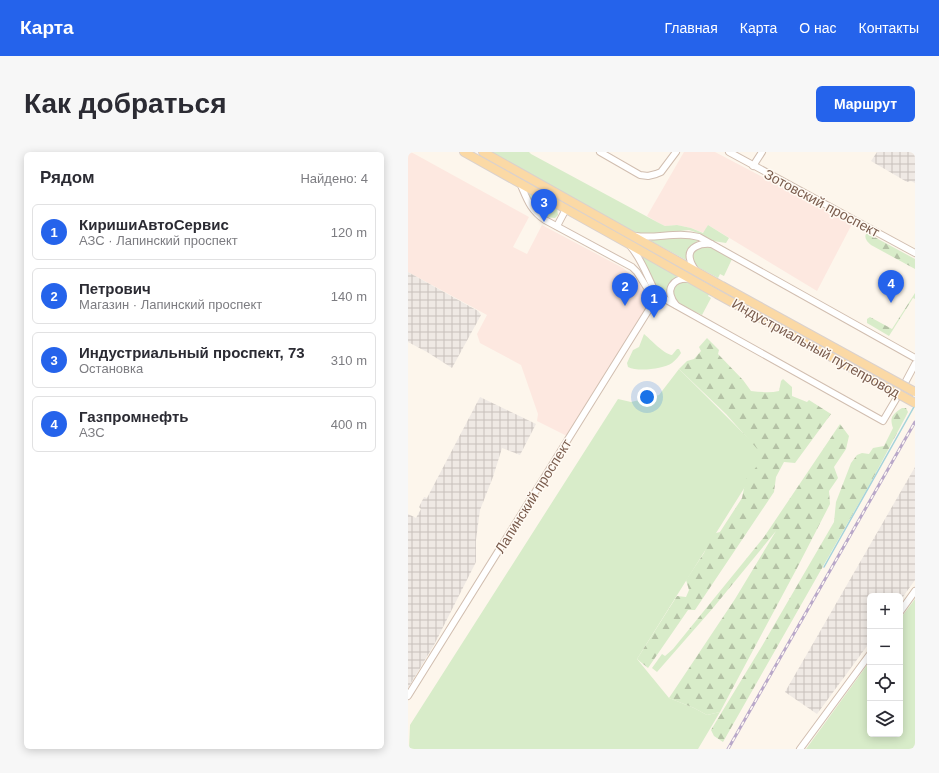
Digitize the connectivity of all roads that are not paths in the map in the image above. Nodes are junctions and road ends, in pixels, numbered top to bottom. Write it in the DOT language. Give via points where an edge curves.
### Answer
graph roads {
  1 [pos="464,152"];
  2 [pos="483,152"];
  3 [pos="600,152"];
  4 [pos="676,152"];
  5 [pos="729,152"];
  6 [pos="762,152"];
  7 [pos="753,166"];
  8 [pos="520,183"];
  9 [pos="566,209"];
  10 [pos="558,226"];
  11 [pos="632,235"];
  12 [pos="627,243"];
  13 [pos="713,244"];
  14 [pos="915,254"];
  15 [pos="696,271"];
  16 [pos="692,280"];
  17 [pos="656,297"];
  18 [pos="677,306"];
  19 [pos="915,358"];
  20 [pos="915,364"];
  21 [pos="906,381"];
  22 [pos="915,392"];
  23 [pos="896,399"];
  24 [pos="915,403"];
  25 [pos="915,591"];
  26 [pos="903,608"];
  27 [pos="867,658"];
  28 [pos="408,696"];
  29 [pos="800,749"];
  1 -- 8 [label="main road, Индустриальный путепровод"];
  2 -- 11 [label="main road, Индустриальный путепровод"];
  3 -- 4 [label="street" via="640,175 648,176 661,172"];
  5 -- 7 [label="street, Зотовский проспект"];
  6 -- 7 [label="street"];
  7 -- 14 [label="street, Зотовский проспект"];
  8 -- 9 [label="main road, Индустриальный путепровод"];
  8 -- 10 [label="street" via="535,212"];
  9 -- 10 [label="street"];
  9 -- 12 [label="main road, Индустриальный путепровод"];
  10 -- 17 [label="street" via="632,268 652,296"];
  11 -- 13 [label="street" via="690,235"];
  11 -- 15 [label="main road, Индустриальный путепровод"];
  12 -- 16 [label="main road, Индустриальный путепровод"];
  12 -- 17 [label="street" via="636,253"];
  13 -- 15 [label="street" via="693,248 690,258"];
  13 -- 19 [label="street"];
  15 -- 22 [label="main road, Индустриальный путепровод, bridge"];
  16 -- 18 [label="street" via="679,280 671,287 671,297"];
  16 -- 24 [label="main road, Индустриальный путепровод, bridge"];
  17 -- 18 [label="street"];
  17 -- 28 [label="street, Лапинский проспект"];
  18 -- 23 [label="street" via="883,421"];
  20 -- 21 [label="street"];
  25 -- 26 [label="street"];
  27 -- 29 [label="street"];
}
